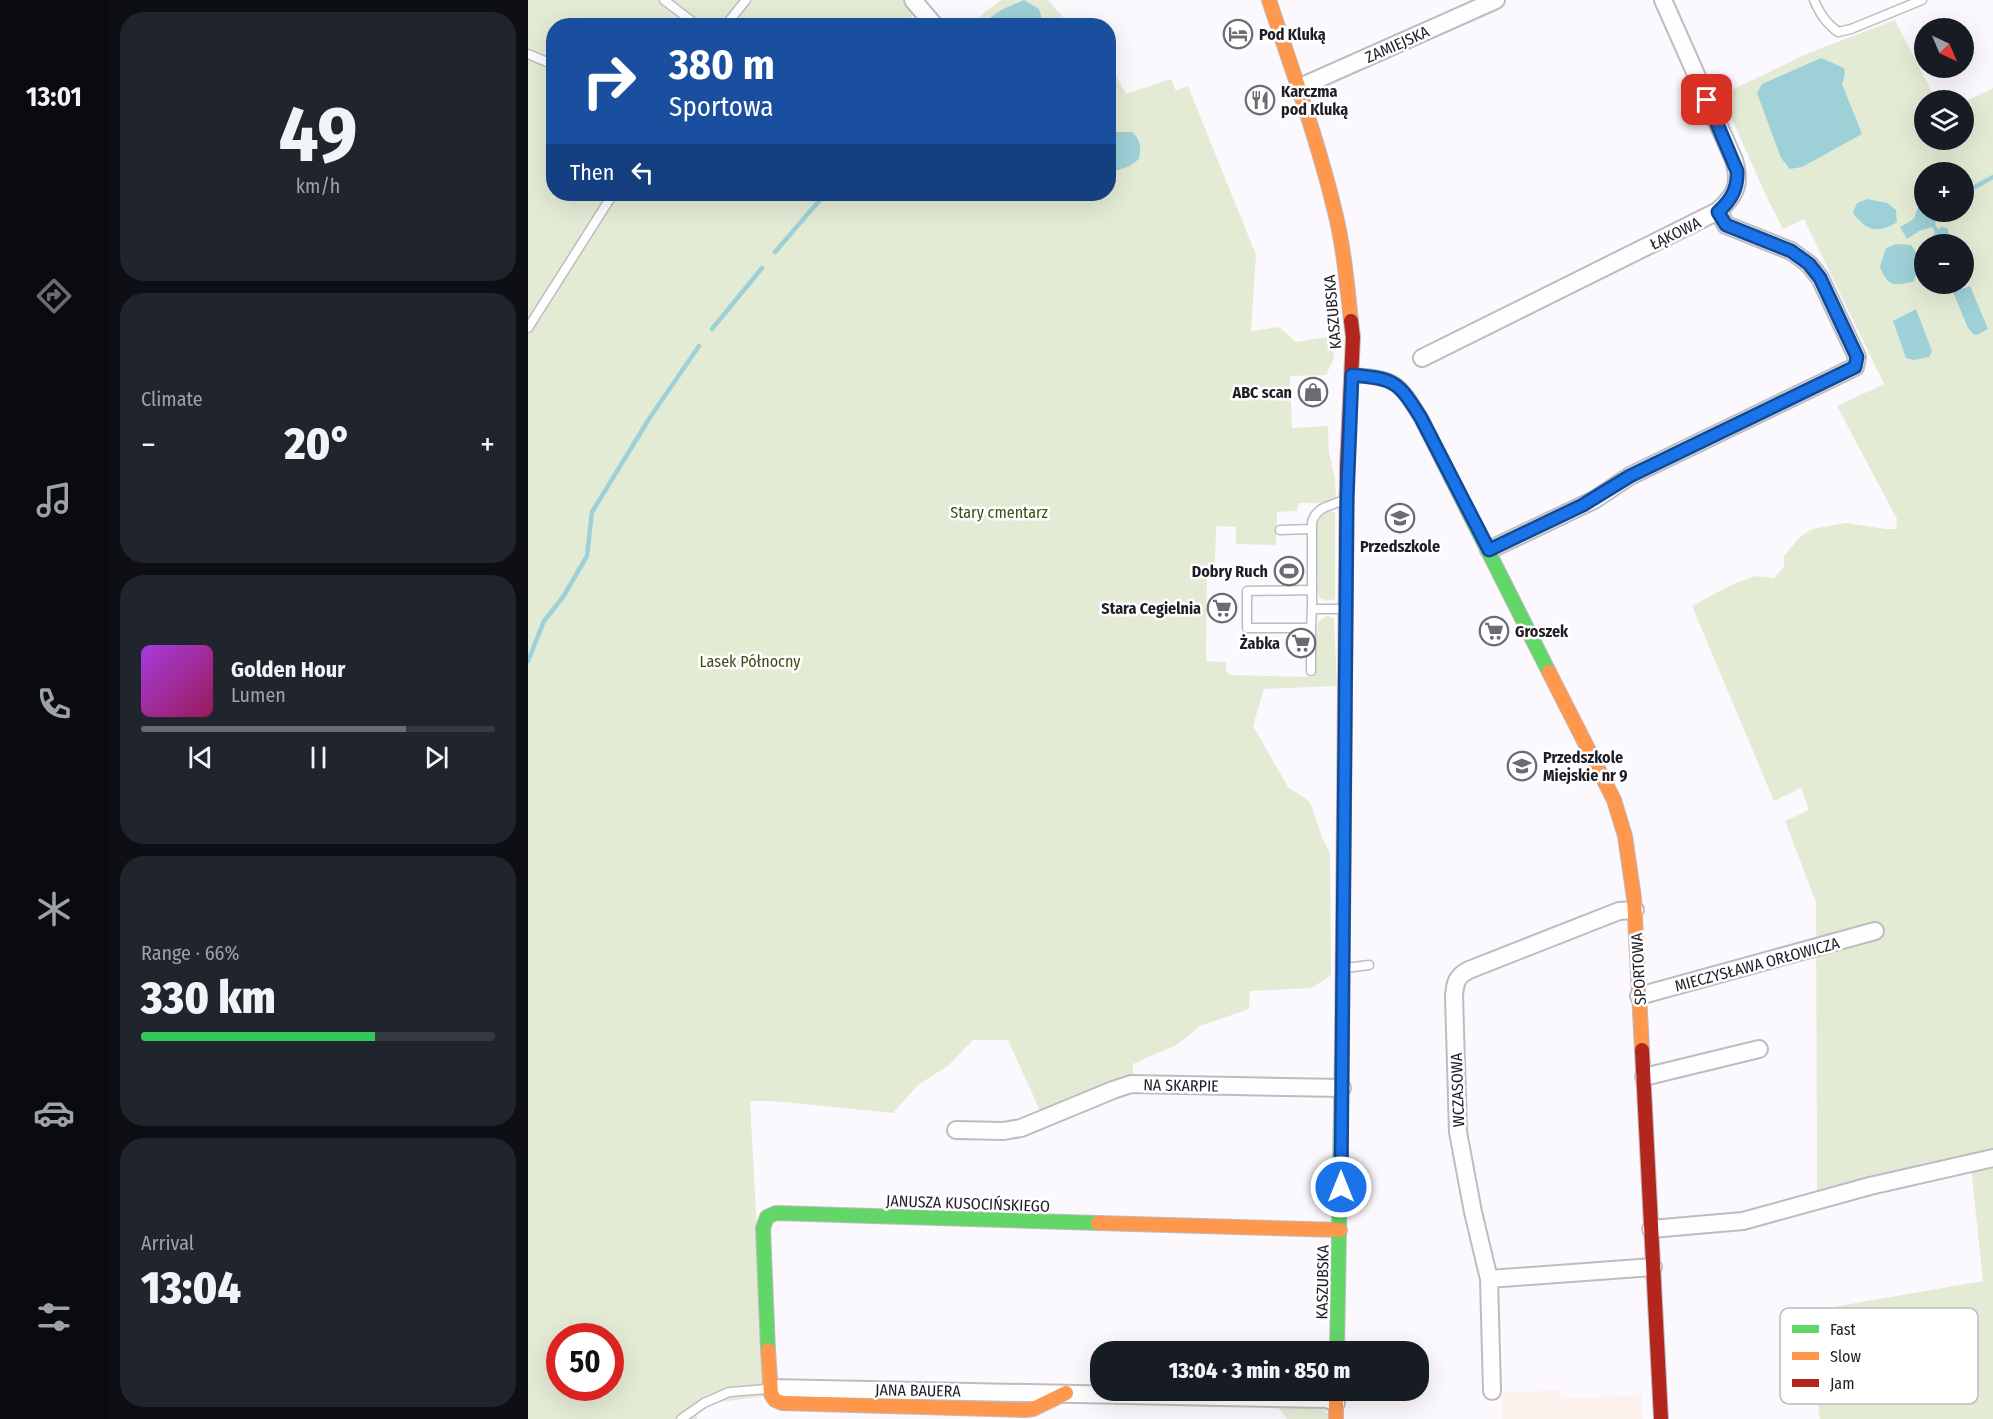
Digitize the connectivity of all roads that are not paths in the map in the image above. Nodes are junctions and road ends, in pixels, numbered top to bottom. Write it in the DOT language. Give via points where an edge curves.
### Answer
graph roads {
  1 [pos="664,0"];
  2 [pos="746,0"];
  3 [pos="914,0"];
  4 [pos="1269,0"];
  5 [pos="1496,0"];
  6 [pos="1663,0"];
  7 [pos="1814,0"];
  8 [pos="1922,0"];
  9 [pos="688,18"];
  10 [pos="731,18"];
  11 [pos="929,18"];
  12 [pos="528,54"];
  13 [pos="546,62"];
  14 [pos="1298,88"];
  15 [pos="609,201"];
  16 [pos="1718,212"];
  17 [pos="528,328"];
  18 [pos="1422,358"];
  19 [pos="1352,375"];
  20 [pos="1347,499"];
  21 [pos="1312,529"];
  22 [pos="1280,530"];
  23 [pos="1489,550"];
  24 [pos="1312,591"];
  25 [pos="1312,609"];
  26 [pos="1346,609"];
  27 [pos="1311,628"];
  28 [pos="1311,671"];
  29 [pos="1635,909"];
  30 [pos="1875,931"];
  31 [pos="1369,964"];
  32 [pos="1342,968"];
  33 [pos="1639,996"];
  34 [pos="1759,1049"];
  35 [pos="1644,1077"];
  36 [pos="1342,1088"];
  37 [pos="956,1130"];
  38 [pos="1993,1158"];
  39 [pos="1652,1229"];
  40 [pos="1340,1230"];
  41 [pos="1653,1267"];
  42 [pos="1489,1279"];
  43 [pos="1337,1341"];
  44 [pos="770,1388"];
  45 [pos="1492,1391"];
  46 [pos="990,1392"];
  47 [pos="1066,1393"];
  48 [pos="847,1397"];
  49 [pos="1336,1404"];
  50 [pos="989,1409"];
  51 [pos="681,1419"];
  52 [pos="1661,1419"];
  1 -- 9 [label="lane"];
  2 -- 10 [label="lane"];
  3 -- 11 [label="street"];
  4 -- 14 [label="street, KASZUBSKA"];
  5 -- 14 [label="street, ZAMIEJSKA"];
  6 -- 16 [label="street, ŁĄKOWA" via="1737,171 1734,193"];
  7 -- 8 [label="lane" via="1838,32"];
  12 -- 13 [label="lane"];
  14 -- 19 [label="street, KASZUBSKA" via="1337,222 1351,308"];
  15 -- 17 [label="lane"];
  16 -- 18 [label="street, ŁĄKOWA"];
  16 -- 23 [label="street" via="1726,225 1791,251 1809,264 1820,278 1857,357 1855,367 1630,476 1587,503"];
  19 -- 20 [label="street, KASZUBSKA"];
  19 -- 23 [label="street, SPORTOWA" via="1393,381 1408,397"];
  20 -- 21 [label="lane" via="1320,509"];
  20 -- 26 [label="street, KASZUBSKA"];
  21 -- 22 [label="lane"];
  21 -- 24 [label="lane"];
  23 -- 29 [label="street, SPORTOWA" via="1614,800 1628,844"];
  24 -- 25 [label="lane"];
  24 -- 27 [label="lane" via="1247,591 1247,628"];
  25 -- 26 [label="lane"];
  25 -- 27 [label="lane"];
  26 -- 32 [label="street, KASZUBSKA"];
  27 -- 28 [label="lane"];
  29 -- 33 [label="street, SPORTOWA"];
  29 -- 42 [label="street, WCZASOWA" via="1619,911 1469,970 1456,981 1458,1132"];
  30 -- 33 [label="street, MIECZYSŁAWA ORŁOWICZA"];
  31 -- 32 [label="lane"];
  32 -- 36 [label="street, KASZUBSKA"];
  33 -- 35 [label="street, SPORTOWA"];
  34 -- 35 [label="street"];
  35 -- 39 [label="street, SPORTOWA"];
  36 -- 37 [label="street, NA SKARPIE" via="1131,1084 1021,1128"];
  36 -- 40 [label="street, KASZUBSKA"];
  38 -- 39 [label="street" via="1743,1221"];
  39 -- 41 [label="street, SPORTOWA"];
  40 -- 43 [label="street, KASZUBSKA"];
  40 -- 44 [label="street, JANUSZA KUSOCIŃSKIEGO" via="776,1213 767,1217 763,1228"];
  41 -- 42 [label="street"];
  41 -- 52 [label="street, SPORTOWA"];
  42 -- 45 [label="street, WCZASOWA"];
  44 -- 48 [label="street, JANA BAUERA"];
  44 -- 51 [label="lane, JANA BAUERA" via="729,1392"];
  46 -- 47 [label="street, JANA BAUERA"];
  46 -- 48 [label="street, JANA BAUERA"];
  46 -- 50 [label="street"];
  47 -- 49 [label="street, JANA BAUERA" via="1327,1399"];
  47 -- 50 [label="street, JANA BAUERA" via="1033,1409"];
  48 -- 50 [label="street, JANA BAUERA"];
}
